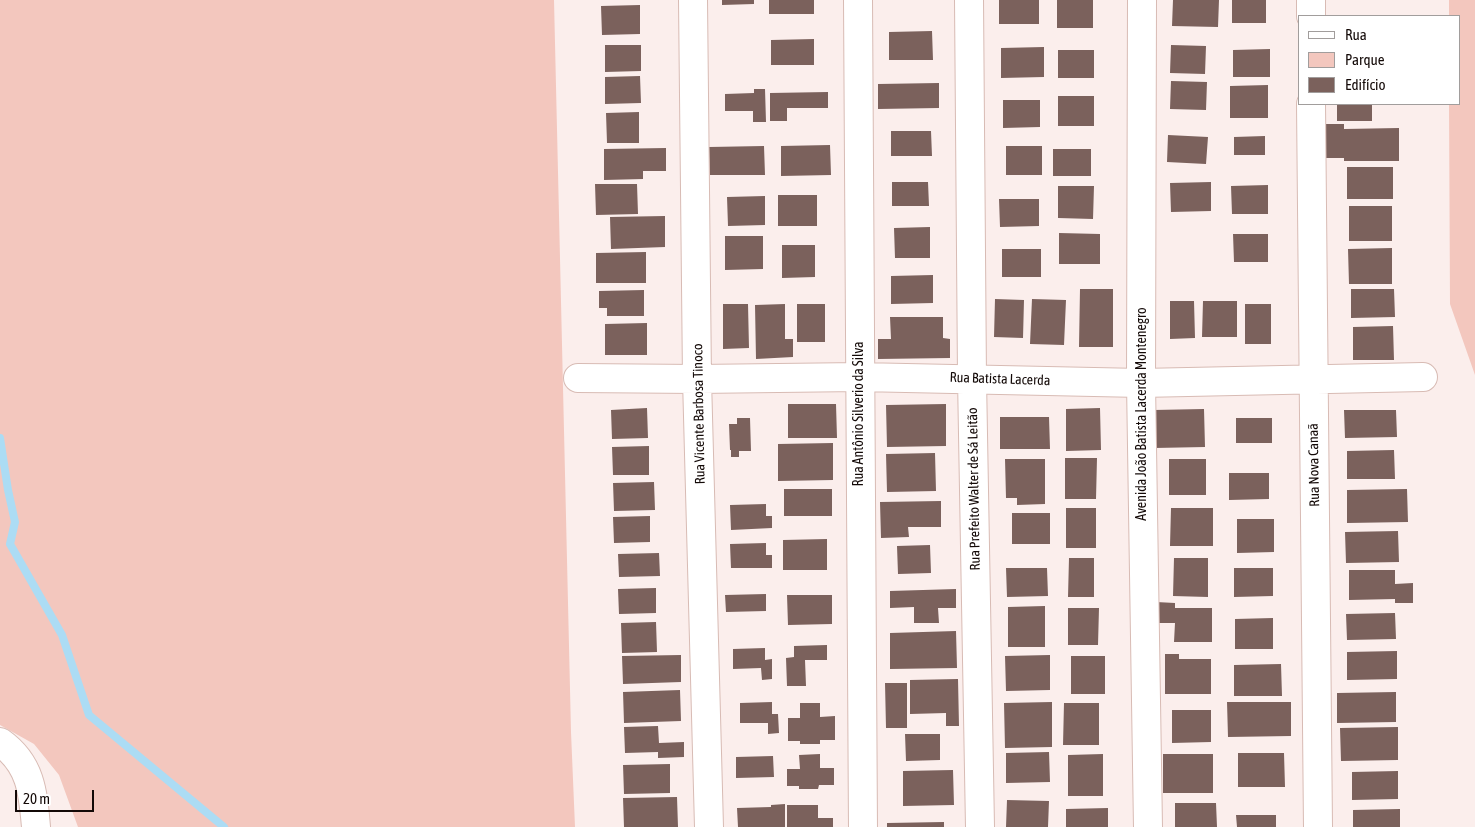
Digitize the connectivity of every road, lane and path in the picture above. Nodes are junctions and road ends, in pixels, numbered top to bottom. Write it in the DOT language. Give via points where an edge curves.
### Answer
graph roads {
  1 [pos="693,0"];
  2 [pos="858,0"];
  3 [pos="969,0"];
  4 [pos="1142,0"];
  5 [pos="1311,0"];
  6 [pos="1310,15"];
  7 [pos="1311,105"];
  8 [pos="859,376"];
  9 [pos="1423,377"];
  10 [pos="578,378"];
  11 [pos="972,378"];
  12 [pos="698,379"];
  13 [pos="1312,379"];
  14 [pos="1141,383"];
  15 [pos="0,742"];
  16 [pos="36,827"];
  17 [pos="709,827"];
  18 [pos="863,827"];
  19 [pos="980,827"];
  20 [pos="1148,827"];
  21 [pos="1318,827"];
  1 -- 12 [label="street, Rua Vicente Barbosa Tinoco"];
  2 -- 8 [label="street, Rua Antônio Silverio da Silva"];
  3 -- 11 [label="street, Rua Prefeito Walter de Sá Leitão"];
  4 -- 14 [label="street, Avenida João Batista Lacerda Montenegro"];
  5 -- 6 [label="street"];
  7 -- 13 [label="street, Rua Nova Canaã"];
  8 -- 11 [label="street, Rua Batista Lacerda"];
  8 -- 12 [label="street, Rua Batista Lacerda"];
  8 -- 18 [label="street, Rua Antônio Silverio da Silva"];
  9 -- 13 [label="street, Rua Batista Lacerda"];
  10 -- 12 [label="street, Rua Batista Lacerda"];
  11 -- 14 [label="street, Rua Batista Lacerda"];
  11 -- 19 [label="street, Rua Prefeito Walter de Sá Leitão"];
  12 -- 17 [label="street, Rua Vicente Barbosa Tinoco"];
  13 -- 14 [label="street, Rua Batista Lacerda"];
  13 -- 21 [label="street, Rua Nova Canaã"];
  14 -- 20 [label="street, Avenida João Batista Lacerda Montenegro"];
  15 -- 16 [label="street" via="26,770 32,789"];
}
